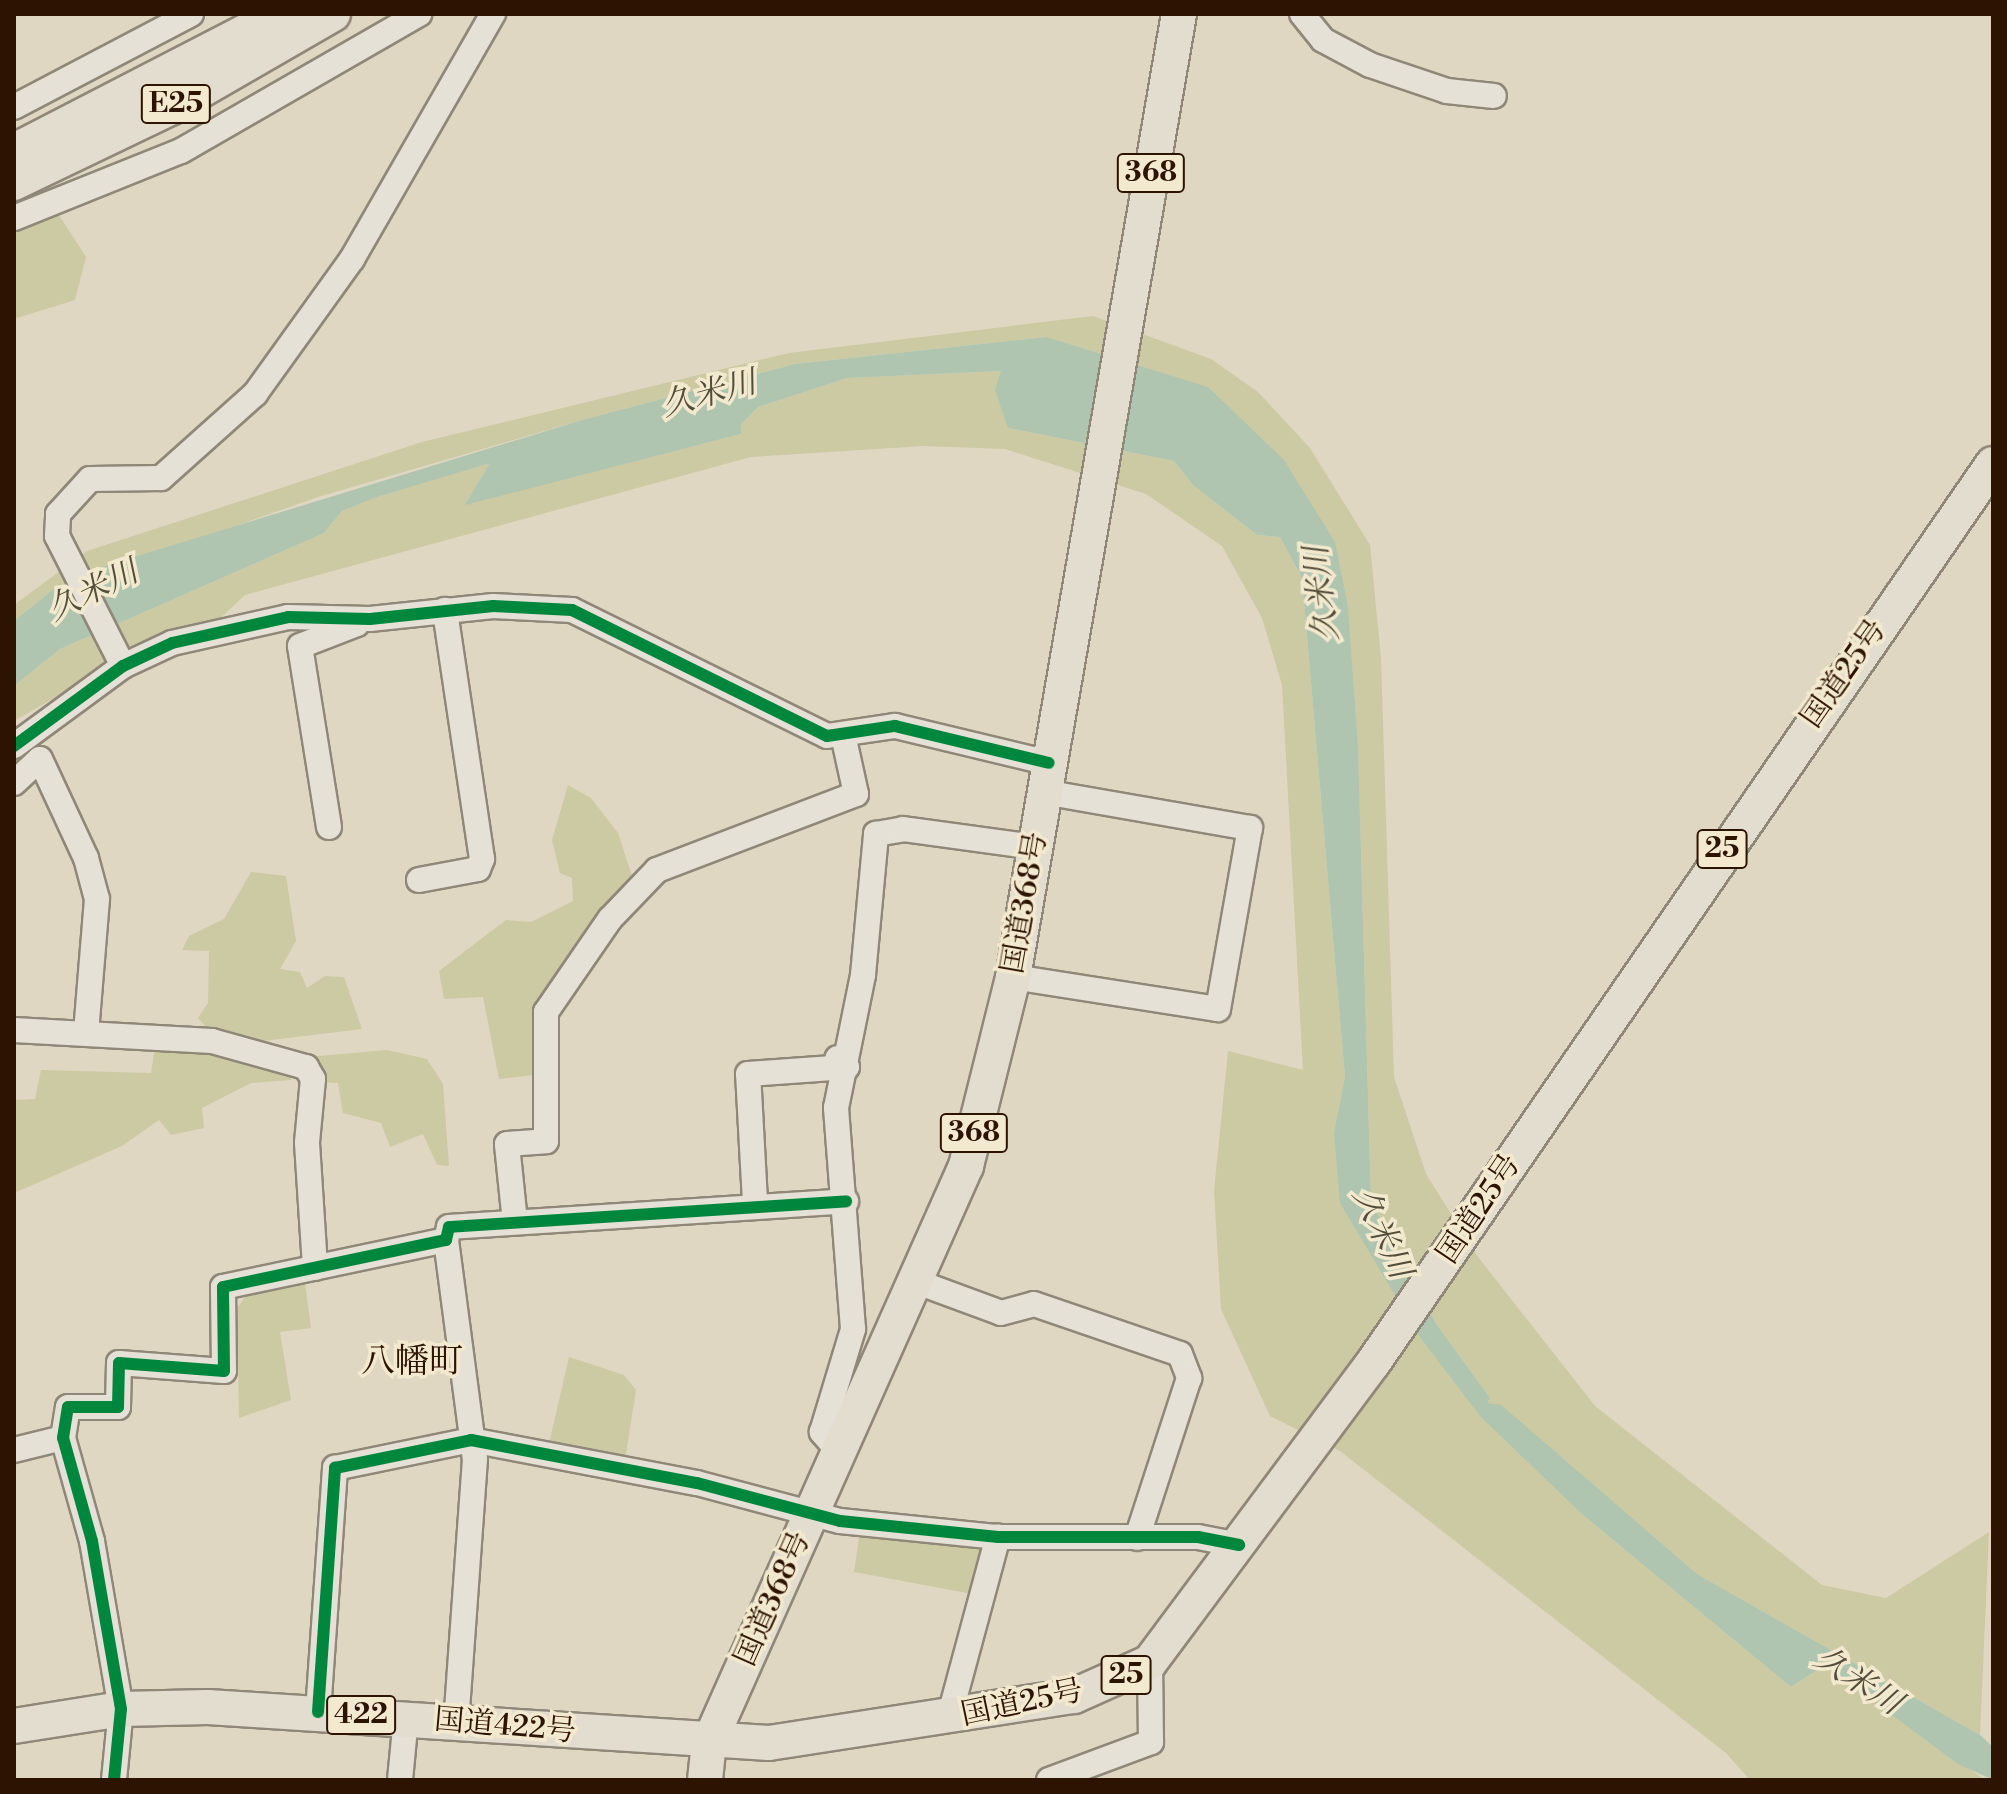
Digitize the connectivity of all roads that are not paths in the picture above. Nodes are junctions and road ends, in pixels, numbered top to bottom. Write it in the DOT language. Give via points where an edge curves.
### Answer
graph roads {
  1 [pos="279,14"];
  2 [pos="333,14"];
  3 [pos="419,14"];
  4 [pos="493,14"];
  5 [pos="1179,14"];
  6 [pos="1302,14"];
  7 [pos="187,15"];
  8 [pos="1494,96"];
  9 [pos="14,107"];
  10 [pos="14,151"];
  11 [pos="14,183"];
  12 [pos="14,218"];
  13 [pos="1993,464"];
  14 [pos="445,610"];
  15 [pos="370,619"];
  16 [pos="123,666"];
  17 [pos="843,735"];
  18 [pos="14,746"];
  19 [pos="1047,777"];
  20 [pos="14,783"];
  21 [pos="329,827"];
  22 [pos="1035,847"];
  23 [pos="419,880"];
  24 [pos="1013,977"];
  25 [pos="14,1030"];
  26 [pos="86,1033"];
  27 [pos="842,1062"];
  28 [pos="846,1201"];
  29 [pos="755,1202"];
  30 [pos="515,1222"];
  31 [pos="446,1240"];
  32 [pos="315,1268"];
  33 [pos="920,1283"];
  34 [pos="63,1438"];
  35 [pos="471,1440"];
  36 [pos="14,1450"];
  37 [pos="840,1453"];
  38 [pos="811,1514"];
  39 [pos="998,1537"];
  40 [pos="1137,1538"];
  41 [pos="1239,1545"];
  42 [pos="1150,1662"];
  43 [pos="121,1709"];
  44 [pos="318,1712"];
  45 [pos="406,1718"];
  46 [pos="949,1718"];
  47 [pos="456,1722"];
  48 [pos="14,1726"];
  49 [pos="709,1743"];
  50 [pos="114,1780"];
  51 [pos="400,1780"];
  52 [pos="705,1780"];
  53 [pos="1049,1780"];
  1 -- 10 [label="highway, E25"];
  2 -- 11 [label="highway, E25" via="172,107"];
  3 -- 12 [label="street" via="181,151"];
  4 -- 16 [label="street" via="352,259 255,394 161,478 90,479 68,496 57,536"];
  5 -- 19 [label="highway, 国道368号 / 368"];
  6 -- 8 [label="street" via="1323,40 1370,65 1447,91"];
  7 -- 9 [label="street"];
  13 -- 41 [label="highway, 国道25号 / 25" via="1388,1342"];
  14 -- 15 [label="street"];
  14 -- 17 [label="street" via="572,610 803,728"];
  14 -- 23 [label="street" via="482,859 478,869"];
  15 -- 16 [label="street" via="288,617 231,627"];
  15 -- 21 [label="street" via="300,646"];
  16 -- 18 [label="street"];
  17 -- 19 [label="street" via="895,726"];
  17 -- 30 [label="street" via="856,794 657,870 610,919 546,1012 546,1141 507,1144"];
  19 -- 22 [label="highway, 国道368号 / 368"];
  19 -- 24 [label="street" via="1250,828 1248,840 1218,1009"];
  20 -- 26 [label="street" via="40,759 86,858 97,899"];
  22 -- 24 [label="highway, 国道368号 / 368"];
  22 -- 27 [label="street" via="903,829 876,834"];
  24 -- 33 [label="highway, 国道368号 / 368" via="966,1166"];
  25 -- 26 [label="street"];
  26 -- 32 [label="street" via="212,1041 306,1067 313,1079 307,1143"];
  27 -- 28 [label="street" via="836,1108"];
  27 -- 29 [label="street" via="748,1074"];
  28 -- 29 [label="street"];
  28 -- 37 [label="street" via="853,1329 822,1432"];
  29 -- 30 [label="street"];
  30 -- 31 [label="street" via="449,1227"];
  31 -- 32 [label="street"];
  31 -- 35 [label="street"];
  32 -- 34 [label="street" via="223,1287 224,1371 119,1363 118,1407 68,1407"];
  33 -- 37 [label="highway, 国道368号 / 368"];
  33 -- 40 [label="street" via="1001,1313 1034,1304 1180,1354 1189,1378"];
  34 -- 36 [label="street"];
  34 -- 43 [label="street" via="92,1541"];
  35 -- 38 [label="street" via="697,1483"];
  35 -- 44 [label="street" via="335,1468"];
  35 -- 47 [label="street"];
  37 -- 38 [label="highway, 国道368号 / 368"];
  38 -- 39 [label="street"];
  38 -- 49 [label="highway, 国道368号 / 368"];
  39 -- 40 [label="street"];
  39 -- 46 [label="street"];
  40 -- 41 [label="street"];
  41 -- 42 [label="highway, 国道25号 / 25"];
  42 -- 46 [label="highway, 国道25号 / 25" via="1074,1696"];
  42 -- 53 [label="street" via="1151,1742"];
  43 -- 44 [label="highway, 国道422号 / 422"];
  43 -- 48 [label="highway, 国道422号 / 422"];
  43 -- 50 [label="street"];
  44 -- 45 [label="highway, 国道422号 / 422"];
  45 -- 47 [label="highway, 国道422号 / 422"];
  45 -- 51 [label="street"];
  46 -- 49 [label="highway, 国道25号 / 25" via="769,1743"];
  47 -- 49 [label="highway, 国道422号 / 422"];
  49 -- 52 [label="highway"];
}
